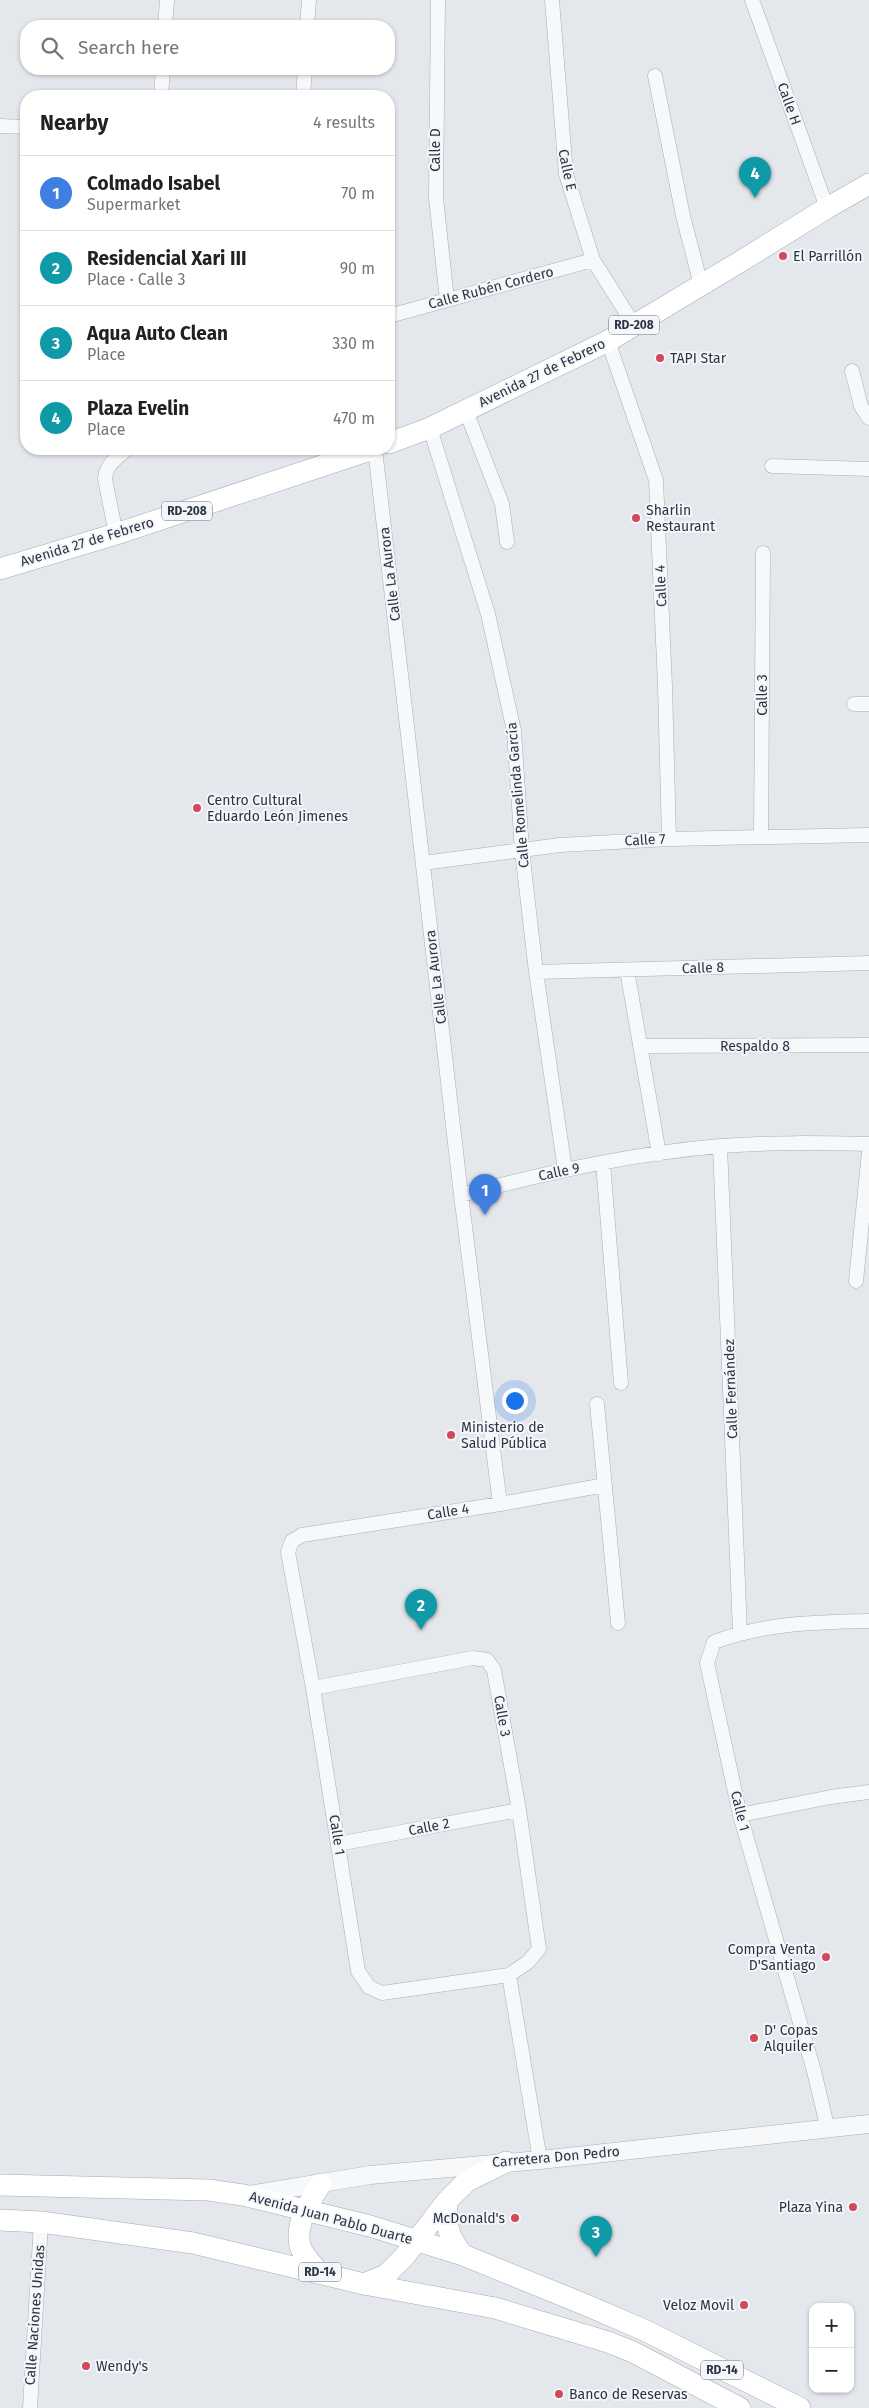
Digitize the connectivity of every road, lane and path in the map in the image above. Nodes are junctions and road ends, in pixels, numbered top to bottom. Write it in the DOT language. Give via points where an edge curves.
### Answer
graph roads {
  1 [pos="167,0"];
  2 [pos="309,0"];
  3 [pos="438,0"];
  4 [pos="552,0"];
  5 [pos="752,0"];
  6 [pos="165,20"];
  7 [pos="307,20"];
  8 [pos="162,75"];
  9 [pos="305,75"];
  10 [pos="655,76"];
  11 [pos="161,90"];
  12 [pos="303,90"];
  13 [pos="0,126"];
  14 [pos="20,127"];
  15 [pos="869,184"];
  16 [pos="827,208"];
  17 [pos="593,260"];
  18 [pos="701,285"];
  19 [pos="447,300"];
  20 [pos="395,314"];
  21 [pos="634,325"];
  22 [pos="608,341"];
  23 [pos="852,371"];
  24 [pos="466,411"];
  25 [pos="869,418"];
  26 [pos="430,428"];
  27 [pos="395,441"];
  28 [pos="121,455"];
  29 [pos="356,455"];
  30 [pos="375,455"];
  31 [pos="772,466"];
  32 [pos="869,469"];
  33 [pos="116,534"];
  34 [pos="507,542"];
  35 [pos="763,553"];
  36 [pos="0,569"];
  37 [pos="854,704"];
  38 [pos="869,704"];
  39 [pos="869,835"];
  40 [pos="761,837"];
  41 [pos="669,839"];
  42 [pos="522,851"];
  43 [pos="423,863"];
  44 [pos="869,963"];
  45 [pos="628,970"];
  46 [pos="536,972"];
  47 [pos="869,1045"];
  48 [pos="640,1046"];
  49 [pos="869,1144"];
  50 [pos="720,1146"];
  51 [pos="869,1152"];
  52 [pos="659,1154"];
  53 [pos="603,1163"];
  54 [pos="565,1170"];
  55 [pos="461,1195"];
  56 [pos="856,1281"];
  57 [pos="621,1383"];
  58 [pos="597,1404"];
  59 [pos="605,1485"];
  60 [pos="500,1504"];
  61 [pos="292,1540"];
  62 [pos="869,1621"];
  63 [pos="618,1623"];
  64 [pos="740,1632"];
  65 [pos="313,1688"];
  66 [pos="869,1792"];
  67 [pos="520,1810"];
  68 [pos="740,1815"];
  69 [pos="338,1844"];
  70 [pos="539,1949"];
  71 [pos="509,1975"];
  72 [pos="869,2124"];
  73 [pos="828,2130"];
  74 [pos="540,2160"];
  75 [pos="506,2162"];
  76 [pos="321,2184"];
  77 [pos="0,2185"];
  78 [pos="243,2195"];
  79 [pos="447,2201"];
  80 [pos="305,2211"];
  81 [pos="0,2220"];
  82 [pos="41,2222"];
  83 [pos="417,2240"];
  84 [pos="463,2255"];
  85 [pos="320,2272"];
  86 [pos="364,2284"];
  87 [pos="744,2382"];
  88 [pos="30,2408"];
  89 [pos="738,2408"];
  90 [pos="800,2408"];
  1 -- 6 [label="street"];
  2 -- 7 [label="street"];
  3 -- 19 [label="street, Calle D" via="436,198"];
  4 -- 17 [label="street, Calle E" via="566,174"];
  5 -- 16 [label="street, Calle H"];
  8 -- 11 [label="street"];
  9 -- 12 [label="street"];
  10 -- 18 [label="street" via="682,216"];
  13 -- 14 [label="street"];
  15 -- 16 [label="main road, Avenida 27 de Febrero / RD-208"];
  16 -- 18 [label="main road, Avenida 27 de Febrero / RD-208"];
  17 -- 19 [label="street, Calle Rubén Cordero"];
  17 -- 21 [label="street, Calle E"];
  18 -- 21 [label="main road, Avenida 27 de Febrero / RD-208"];
  19 -- 20 [label="street, Calle Rubén Cordero"];
  21 -- 22 [label="main road, Avenida 27 de Febrero / RD-208"];
  22 -- 24 [label="main road, Avenida 27 de Febrero / RD-208"];
  22 -- 41 [label="street, Calle 4" via="656,480 666,686"];
  23 -- 25 [label="street" via="861,406"];
  24 -- 26 [label="main road, Avenida 27 de Febrero / RD-208"];
  24 -- 34 [label="street" via="502,504"];
  26 -- 27 [label="main road, Avenida 27 de Febrero / RD-208"];
  26 -- 42 [label="street, Calle Romelinda García" via="488,614 510,712 515,739"];
  28 -- 33 [label="street" via="106,471 105,478"];
  29 -- 33 [label="main road, Avenida 27 de Febrero / RD-208"];
  30 -- 43 [label="street, Calle La Aurora"];
  31 -- 32 [label="street"];
  33 -- 36 [label="main road, Avenida 27 de Febrero / RD-208"];
  35 -- 40 [label="street, Calle 3"];
  37 -- 38 [label="street"];
  39 -- 40 [label="street, Calle 7"];
  40 -- 41 [label="street, Calle 7"];
  41 -- 42 [label="street, Calle 7" via="560,845"];
  42 -- 43 [label="street, Calle 7"];
  42 -- 46 [label="street, Calle Romelinda García"];
  43 -- 55 [label="street, Calle La Aurora"];
  44 -- 45 [label="street, Calle 8"];
  45 -- 46 [label="street, Calle 8"];
  45 -- 48 [label="street"];
  46 -- 54 [label="street, Calle Romelinda García"];
  47 -- 48 [label="street, Respaldo 8"];
  48 -- 52 [label="street"];
  49 -- 50 [label="street"];
  50 -- 52 [label="street, Calle 9"];
  50 -- 64 [label="street, Calle Fernández"];
  51 -- 56 [label="street"];
  52 -- 53 [label="street, Calle 9"];
  53 -- 54 [label="street, Calle 9"];
  53 -- 57 [label="street"];
  54 -- 55 [label="street, Calle 9"];
  55 -- 60 [label="street, Calle La Aurora"];
  58 -- 59 [label="street"];
  59 -- 60 [label="street, Calle 4"];
  59 -- 63 [label="street"];
  60 -- 61 [label="street, Calle 4" via="302,1535"];
  61 -- 65 [label="street, Calle 1" via="288,1552"];
  62 -- 64 [label="street, Calle 1" via="782,1625"];
  64 -- 68 [label="street, Calle 1" via="714,1642 707,1663"];
  65 -- 67 [label="street, Calle 3" via="473,1658 487,1660 494,1670"];
  65 -- 69 [label="street, Calle 1"];
  66 -- 68 [label="street"];
  67 -- 69 [label="street, Calle 2"];
  67 -- 70 [label="street, Calle 3"];
  68 -- 73 [label="street, Calle 1"];
  69 -- 71 [label="street, Calle 1" via="358,1971 369,1987 382,1993"];
  70 -- 71 [label="street, Calle 1" via="528,1962"];
  71 -- 74 [label="street"];
  72 -- 73 [label="street, Carretera Don Pedro"];
  73 -- 74 [label="street, Carretera Don Pedro"];
  74 -- 75 [label="street, Carretera Don Pedro"];
  75 -- 76 [label="street, Carretera Don Pedro" via="370,2175"];
  75 -- 79 [label="main road" via="467,2181"];
  76 -- 78 [label="street, Carretera Don Pedro"];
  76 -- 80 [label="main road"];
  77 -- 78 [label="main road, Avenida Juan Pablo Duarte / RD-14" via="208,2190"];
  78 -- 80 [label="main road, Avenida Juan Pablo Duarte / RD-14"];
  79 -- 83 [label="main road"];
  79 -- 84 [label="main road" via="448,2231"];
  80 -- 83 [label="main road, Avenida Juan Pablo Duarte / RD-14"];
  80 -- 85 [label="main road" via="300,2226 300,2246"];
  81 -- 82 [label="main road, RD-14"];
  82 -- 85 [label="main road, RD-14" via="192,2243"];
  82 -- 88 [label="street, Calle Naciones Unidas"];
  83 -- 84 [label="main road, Avenida Juan Pablo Duarte / RD-14"];
  83 -- 86 [label="main road" via="386,2275"];
  84 -- 87 [label="main road, Avenida Juan Pablo Duarte / RD-14" via="644,2330"];
  85 -- 86 [label="main road, RD-14"];
  86 -- 89 [label="main road, RD-14" via="495,2308 608,2342"];
  87 -- 89 [label="street"];
  87 -- 90 [label="main road, RD-14"];
}
